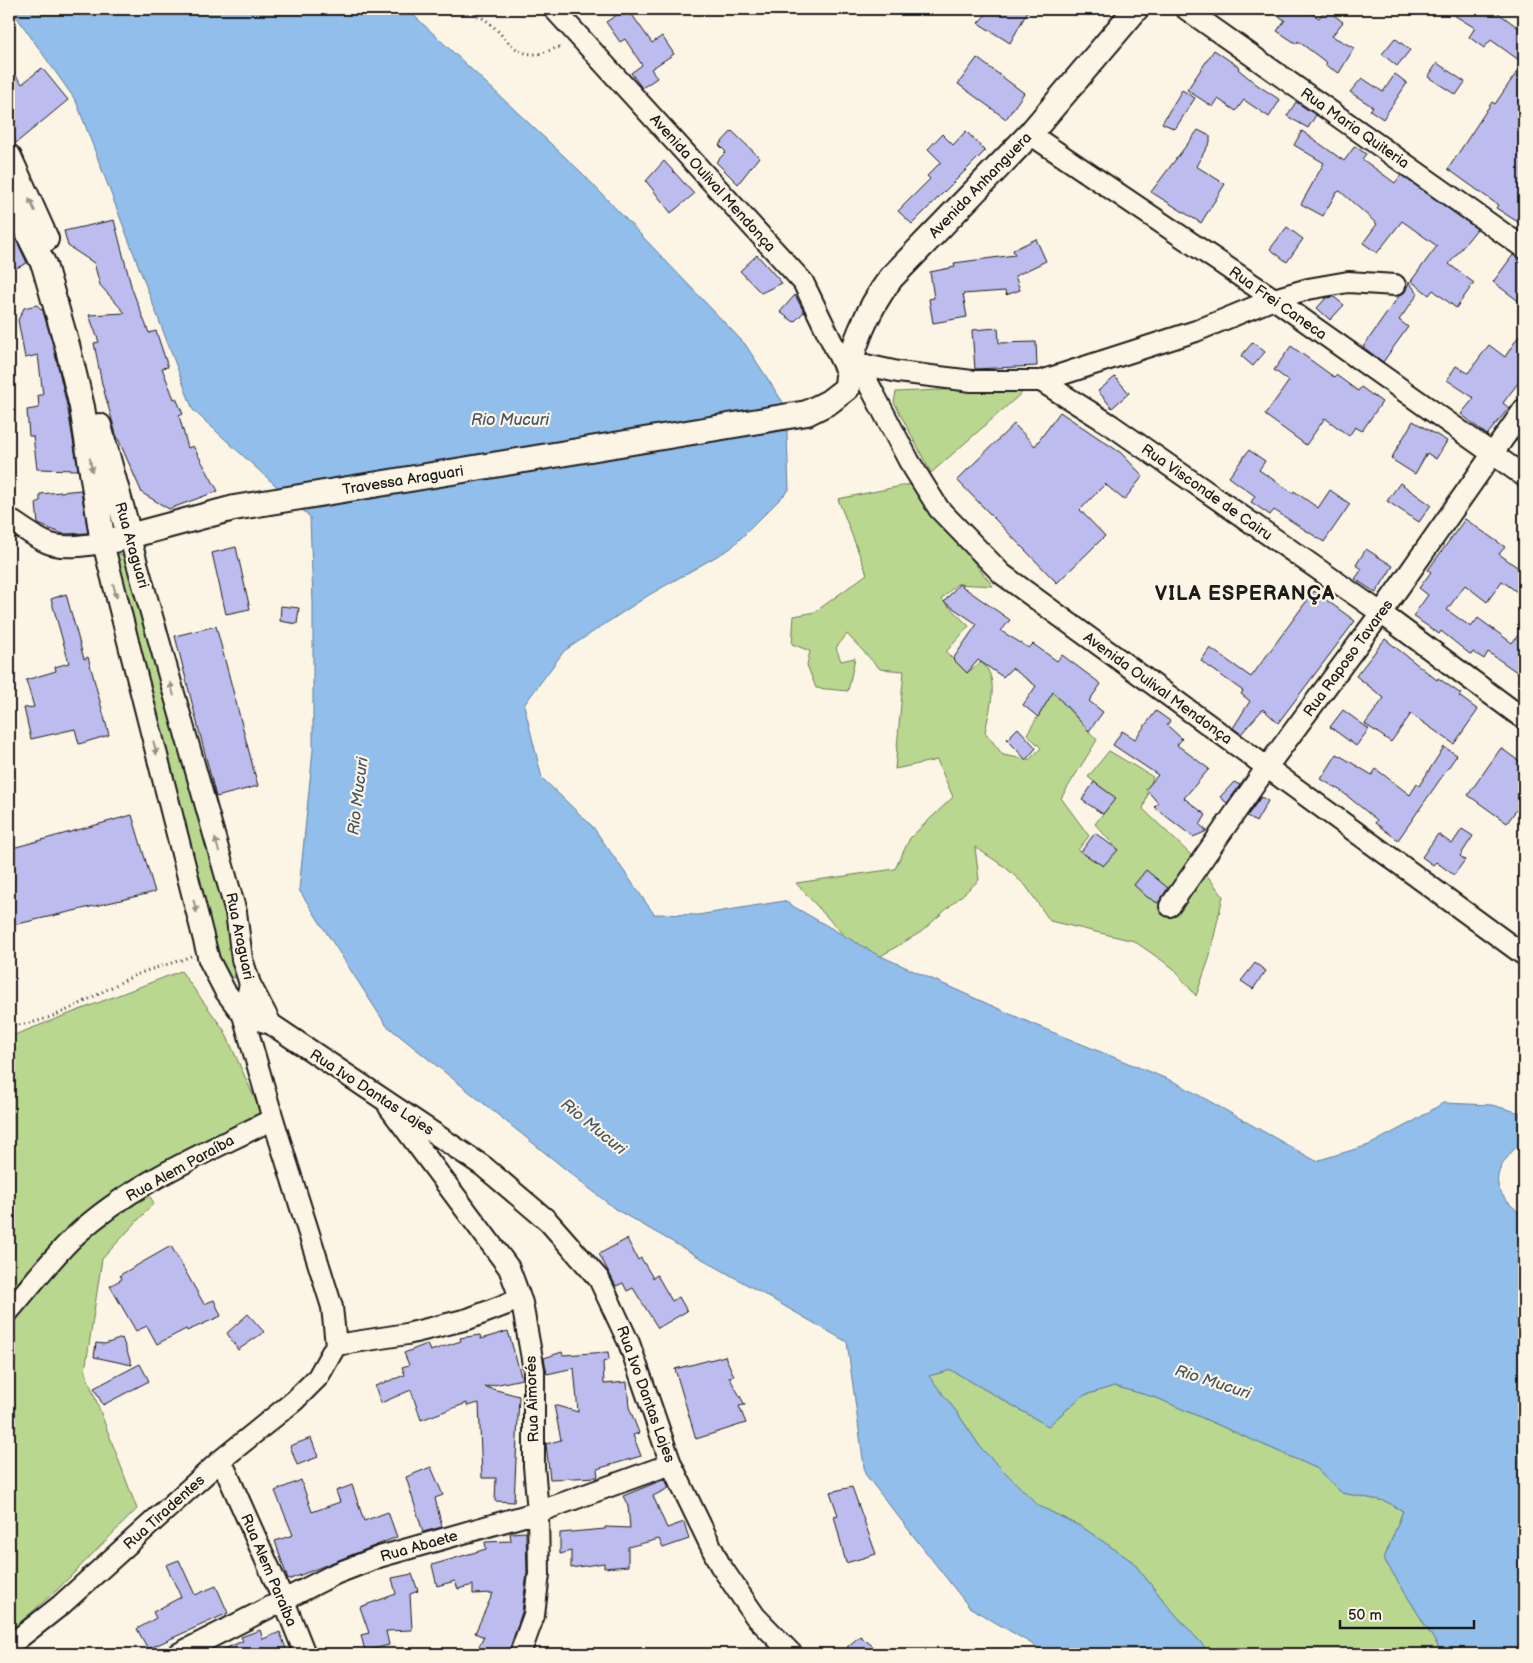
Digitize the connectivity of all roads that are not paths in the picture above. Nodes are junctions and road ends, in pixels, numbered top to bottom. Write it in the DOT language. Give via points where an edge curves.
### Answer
graph roads {
  1 [pos="1136,9"];
  2 [pos="1186,9"];
  3 [pos="561,11"];
  4 [pos="1030,134"];
  5 [pos="9,157"];
  6 [pos="9,202"];
  7 [pos="1524,248"];
  8 [pos="50,266"];
  9 [pos="1395,285"];
  10 [pos="1274,299"];
  11 [pos="849,368"];
  12 [pos="1041,382"];
  13 [pos="1524,409"];
  14 [pos="1493,453"];
  15 [pos="1524,476"];
  16 [pos="9,519"];
  17 [pos="129,534"];
  18 [pos="103,543"];
  19 [pos="1381,613"];
  20 [pos="1524,719"];
  21 [pos="1267,767"];
  22 [pos="1170,906"];
  23 [pos="1524,955"];
  24 [pos="250,984"];
  25 [pos="243,1015"];
  26 [pos="271,1024"];
  27 [pos="380,1096"];
  28 [pos="273,1119"];
  29 [pos="520,1299"];
  30 [pos="9,1311"];
  31 [pos="336,1345"];
  32 [pos="220,1460"];
  33 [pos="671,1464"];
  34 [pos="538,1512"];
  35 [pos="284,1602"];
  36 [pos="9,1646"];
  37 [pos="178,1654"];
  38 [pos="305,1654"];
  39 [pos="520,1654"];
  40 [pos="792,1654"];
  1 -- 4 [label="street, Avenida Anhanguera"];
  2 -- 7 [label="street, Rua Maria Quiteria"];
  3 -- 11 [label="street, Avenida Oulival Mendonça" via="803,282"];
  4 -- 10 [label="street, Rua Frei Caneca"];
  4 -- 11 [label="street, Avenida Anhanguera" via="877,296 865,318"];
  8 -- 5 [label="street, one-way" via="33,207"];
  6 -- 8 [label="street"];
  8 -- 17 [label="street, Rua Araguari" via="69,309"];
  8 -- 18 [label="street, Rua Araguari, one-way" via="82,407"];
  9 -- 10 [label="street" via="1326,284"];
  10 -- 12 [label="street" via="1196,331"];
  10 -- 14 [label="street, Rua Frei Caneca"];
  11 -- 12 [label="street" via="972,381"];
  11 -- 17 [label="street, Travessa Araguari" via="847,388 807,414 234,508"];
  11 -- 21 [label="street, Avenida Oulival Mendonça" via="866,379 909,462 939,509 1002,574"];
  12 -- 19 [label="street, Rua Visconde de Cairu" via="1111,425"];
  13 -- 14 [label="street, Rua Raposo Tavares"];
  14 -- 15 [label="street, Rua Frei Caneca"];
  14 -- 19 [label="street, Rua Raposo Tavares"];
  16 -- 18 [label="street, Travessa Araguari" via="54,547"];
  17 -- 18 [label="street, Travessa Araguari"];
  24 -- 17 [label="street, Rua Araguari, one-way" via="242,960 236,912"];
  18 -- 25 [label="street, Rua Araguari, one-way" via="209,960 225,991"];
  19 -- 20 [label="street, Rua Visconde de Cairu"];
  19 -- 21 [label="street, Rua Raposo Tavares"];
  21 -- 22 [label="street, Rua Raposo Tavares"];
  21 -- 23 [label="street, Avenida Oulival Mendonça"];
  24 -- 25 [label="street"];
  24 -- 26 [label="street, Rua Araguari"];
  25 -- 26 [label="street"];
  25 -- 28 [label="street"];
  26 -- 27 [label="street, Rua Ivo Dantas Lajes"];
  27 -- 29 [label="street, Rua Aimorés" via="509,1268"];
  27 -- 33 [label="street, Rua Ivo Dantas Lajes" via="484,1166 548,1221 599,1279 629,1343"];
  28 -- 30 [label="street, Rua Alem Paraíba" via="125,1197 76,1234"];
  28 -- 31 [label="street" via="332,1307"];
  29 -- 31 [label="street" via="407,1334"];
  29 -- 34 [label="street, Rua Aimorés" via="534,1370 534,1466"];
  31 -- 32 [label="street, Rua Tiradentes" via="318,1377 294,1401"];
  32 -- 35 [label="street, Rua Alem Paraíba"];
  32 -- 36 [label="street, Rua Tiradentes" via="61,1605"];
  33 -- 34 [label="street, Rua Abaete"];
  33 -- 40 [label="street, Rua Ivo Dantas Lajes" via="720,1565 755,1616"];
  34 -- 35 [label="street, Rua Abaete" via="379,1557 335,1574"];
  34 -- 39 [label="street, Rua Aimorés" via="534,1615"];
  35 -- 37 [label="street, Rua Abaete"];
  35 -- 38 [label="street, Rua Alem Paraíba"];
}
